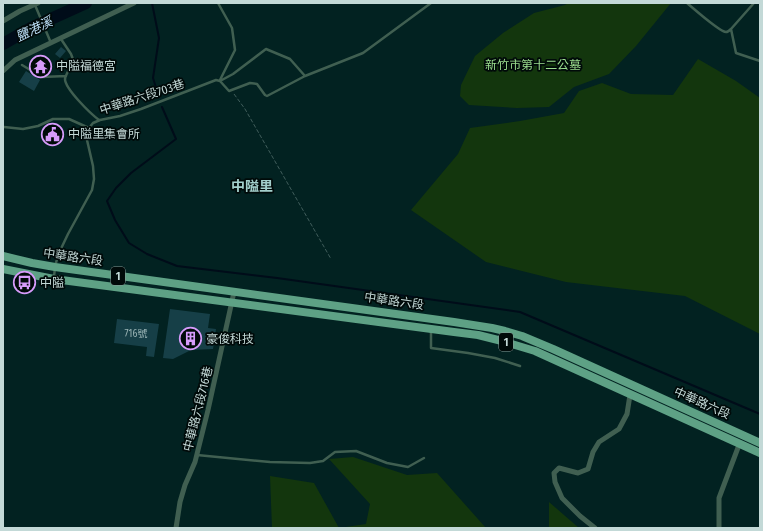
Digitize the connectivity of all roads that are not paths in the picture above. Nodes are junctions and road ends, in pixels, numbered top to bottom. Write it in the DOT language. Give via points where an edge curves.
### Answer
graph roads {
  1 [pos="36,3"];
  2 [pos="134,3"];
  3 [pos="218,3"];
  4 [pos="431,3"];
  5 [pos="687,3"];
  6 [pos="754,3"];
  7 [pos="3,21"];
  8 [pos="731,29"];
  9 [pos="61,39"];
  10 [pos="51,43"];
  11 [pos="760,61"];
  12 [pos="22,65"];
  13 [pos="3,71"];
  14 [pos="66,76"];
  15 [pos="305,76"];
  16 [pos="220,80"];
  17 [pos="100,120"];
  18 [pos="4,127"];
  19 [pos="89,128"];
  20 [pos="3,256"];
  21 [pos="55,267"];
  22 [pos="3,269"];
  23 [pos="54,279"];
  24 [pos="234,292"];
  25 [pos="232,302"];
  26 [pos="431,329"];
  27 [pos="520,366"];
  28 [pos="630,395"];
  29 [pos="726,427"];
  30 [pos="721,436"];
  31 [pos="760,443"];
  32 [pos="739,444"];
  33 [pos="760,453"];
  34 [pos="197,455"];
  35 [pos="424,458"];
  36 [pos="176,528"];
  37 [pos="594,528"];
  38 [pos="719,528"];
  1 -- 7 [label="street"];
  1 -- 10 [label="lane"];
  2 -- 9 [label="street"];
  3 -- 16 [label="lane" via="232,28 235,50"];
  4 -- 15 [label="lane" via="363,53"];
  5 -- 8 [label="lane" via="724,32"];
  6 -- 8 [label="lane"];
  8 -- 11 [label="lane" via="736,53"];
  9 -- 10 [label="street"];
  9 -- 14 [label="lane" via="74,62"];
  10 -- 13 [label="street" via="15,60"];
  12 -- 14 [label="lane" via="42,77"];
  14 -- 17 [label="lane" via="65,80 73,94"];
  15 -- 16 [label="lane" via="268,96 257,84 250,83 229,91"];
  15 -- 16 [label="lane, 中華路六段703巷" via="290,59 266,49 233,74"];
  16 -- 17 [label="lane, 中華路六段703巷" via="141,109"];
  17 -- 19 [label="lane, 中華路六段703巷"];
  18 -- 19 [label="lane" via="23,129 53,119 69,119"];
  19 -- 21 [label="lane, 中華路六段703巷" via="87,140 94,166 92,190 68,234"];
  20 -- 21 [label="main road, 中華路六段 / 1"];
  21 -- 23 [label="lane, 中華路六段703巷"];
  21 -- 24 [label="main road, 中華路六段 / 1"];
  22 -- 23 [label="main road, 中華路六段 / 1"];
  23 -- 25 [label="main road, 中華路六段 / 1"];
  24 -- 25 [label="street, 中華路六段716巷"];
  24 -- 29 [label="main road, 中華路六段 / 1" via="506,331 553,349"];
  25 -- 26 [label="main road, 中華路六段 / 1"];
  25 -- 34 [label="street, 中華路六段716巷"];
  26 -- 27 [label="lane" via="431,348 495,358"];
  26 -- 28 [label="main road, 中華路六段 / 1" via="478,335 520,346"];
  28 -- 30 [label="main road, 中華路六段 / 1"];
  28 -- 37 [label="street" via="627,414 619,429 599,442 588,469 578,473 559,468 554,473 554,482 562,498"];
  29 -- 30 [label="main road"];
  29 -- 31 [label="main road, 中華路六段 / 1"];
  30 -- 32 [label="main road, 中華路六段 / 1"];
  32 -- 33 [label="main road, 中華路六段 / 1"];
  32 -- 38 [label="street" via="719,498"];
  34 -- 35 [label="lane" via="310,464 323,462 335,452 356,451 387,463 408,467"];
  34 -- 36 [label="street, 中華路六段716巷" via="180,502"];
}
